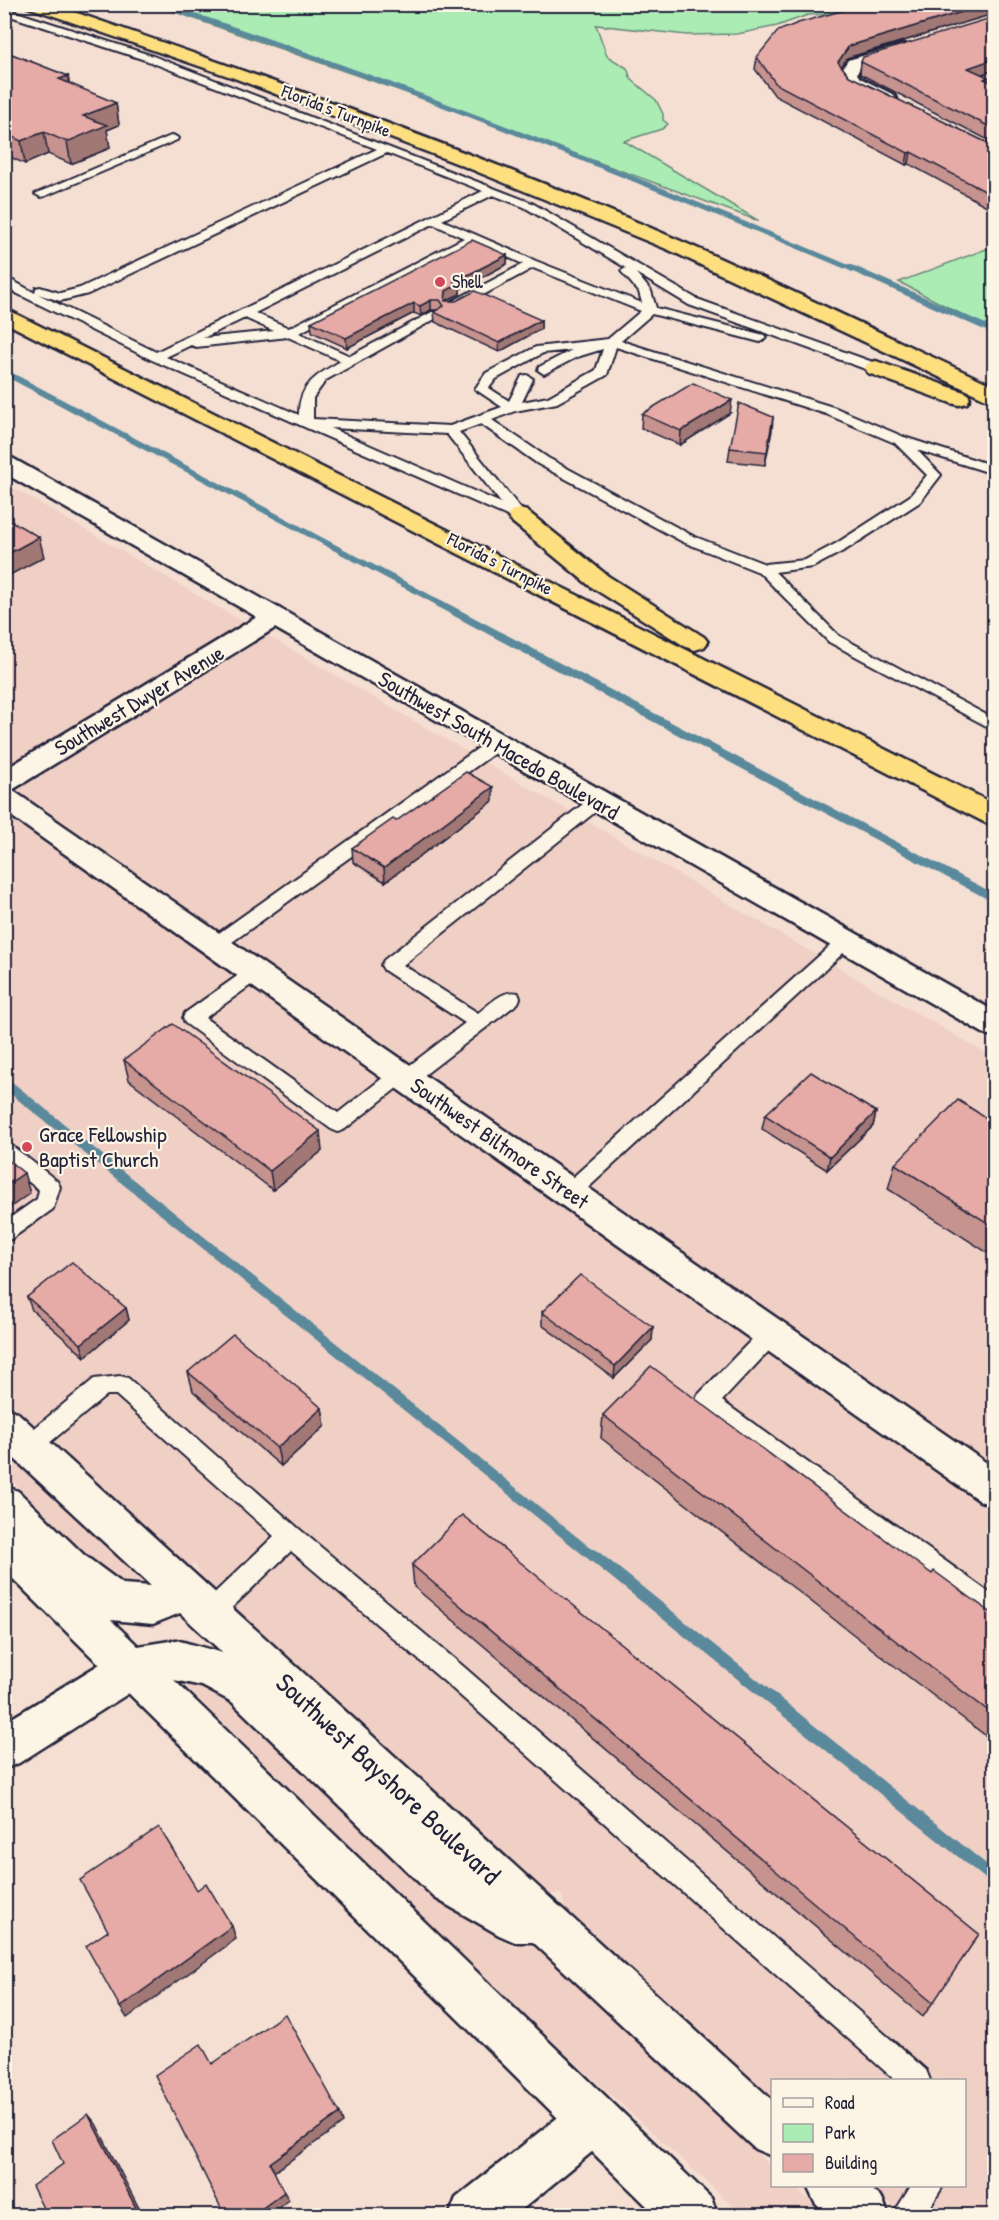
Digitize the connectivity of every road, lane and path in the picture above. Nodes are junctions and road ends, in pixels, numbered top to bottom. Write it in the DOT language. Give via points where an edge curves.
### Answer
graph roads {
  1 [pos="34,4"];
  2 [pos="4,11"];
  3 [pos="919,44"];
  4 [pos="904,107"];
  5 [pos="172,138"];
  6 [pos="387,149"];
  7 [pos="492,190"];
  8 [pos="41,194"];
  9 [pos="434,220"];
  10 [pos="475,237"];
  11 [pos="585,239"];
  12 [pos="532,264"];
  13 [pos="4,278"];
  14 [pos="452,306"];
  15 [pos="650,310"];
  16 [pos="245,313"];
  17 [pos="4,314"];
  18 [pos="435,315"];
  19 [pos="289,333"];
  20 [pos="612,342"];
  21 [pos="181,345"];
  22 [pos="156,357"];
  23 [pos="351,361"];
  24 [pos="876,368"];
  25 [pos="544,370"];
  26 [pos="527,380"];
  27 [pos="994,394"];
  28 [pos="512,408"];
  29 [pos="994,411"];
  30 [pos="481,418"];
  31 [pos="307,423"];
  32 [pos="451,430"];
  33 [pos="899,440"];
  34 [pos="4,463"];
  35 [pos="994,470"];
  36 [pos="519,516"];
  37 [pos="764,569"];
  38 [pos="274,618"];
  39 [pos="994,725"];
  40 [pos="497,743"];
  41 [pos="913,773"];
  42 [pos="4,783"];
  43 [pos="4,797"];
  44 [pos="598,801"];
  45 [pos="994,815"];
  46 [pos="846,941"];
  47 [pos="215,945"];
  48 [pos="256,972"];
  49 [pos="511,998"];
  50 [pos="479,1023"];
  51 [pos="994,1025"];
  52 [pos="404,1076"];
  53 [pos="4,1150"];
  54 [pos="570,1192"];
  55 [pos="4,1233"];
  56 [pos="772,1333"];
  57 [pos="16,1436"];
  58 [pos="994,1489"];
  59 [pos="4,1503"];
  60 [pos="290,1536"];
  61 [pos="4,1544"];
  62 [pos="197,1602"];
  63 [pos="994,1610"];
  64 [pos="133,1667"];
  65 [pos="4,1748"];
  66 [pos="541,1920"];
  67 [pos="915,2079"];
  68 [pos="593,2120"];
  69 [pos="771,2131"];
  70 [pos="833,2187"];
  71 [pos="927,2187"];
  72 [pos="474,2216"];
  73 [pos="693,2216"];
  74 [pos="864,2216"];
  75 [pos="907,2216"];
  1 -- 27 [label="highway, Florida's Turnpike" via="240,74 463,159 676,246"];
  2 -- 6 [label="lane" via="149,58"];
  3 -- 4 [label="street" via="854,64 848,74 854,82"];
  5 -- 8 [label="lane"];
  6 -- 7 [label="lane"];
  6 -- 13 [label="lane" via="108,280 60,297"];
  7 -- 9 [label="lane"];
  7 -- 11 [label="lane" via="528,205"];
  9 -- 10 [label="lane"];
  9 -- 16 [label="lane"];
  10 -- 12 [label="lane"];
  10 -- 19 [label="lane"];
  11 -- 15 [label="lane" via="631,274 645,291"];
  11 -- 24 [label="lane" via="693,302"];
  12 -- 14 [label="lane"];
  12 -- 15 [label="lane"];
  13 -- 22 [label="lane" via="22,291"];
  15 -- 20 [label="lane"];
  15 -- 24 [label="lane"];
  16 -- 19 [label="lane"];
  16 -- 21 [label="lane"];
  17 -- 41 [label="highway, Florida's Turnpike"];
  18 -- 23 [label="lane"];
  19 -- 21 [label="lane"];
  19 -- 23 [label="lane"];
  20 -- 25 [label="lane" via="573,354"];
  20 -- 28 [label="lane" via="602,372 552,400"];
  20 -- 28 [label="lane" via="540,350 492,376 482,389"];
  20 -- 33 [label="lane" via="831,411"];
  21 -- 22 [label="lane"];
  22 -- 31 [label="lane"];
  23 -- 31 [label="lane" via="321,377 309,390 305,406"];
  24 -- 29 [label="highway"];
  26 -- 28 [label="lane"];
  28 -- 30 [label="lane"];
  30 -- 32 [label="lane"];
  30 -- 37 [label="lane" via="543,461 688,539"];
  31 -- 32 [label="lane"];
  31 -- 36 [label="lane"];
  32 -- 36 [label="lane"];
  33 -- 35 [label="lane"];
  33 -- 37 [label="lane" via="934,475 915,499 808,564"];
  34 -- 38 [label="street, Southwest South Macedo Boulevard"];
  36 -- 41 [label="highway" via="599,581 701,646 839,719"];
  37 -- 39 [label="lane" via="834,639"];
  38 -- 40 [label="street, Southwest South Macedo Boulevard"];
  38 -- 42 [label="street, Southwest Dwyer Avenue"];
  40 -- 44 [label="street, Southwest South Macedo Boulevard"];
  40 -- 47 [label="lane"];
  41 -- 45 [label="highway, Florida's Turnpike"];
  43 -- 47 [label="street, Southwest Biltmore Street"];
  44 -- 46 [label="street, Southwest South Macedo Boulevard"];
  44 -- 50 [label="lane" via="390,965"];
  46 -- 51 [label="street, Southwest South Macedo Boulevard"];
  46 -- 54 [label="lane"];
  47 -- 48 [label="street, Southwest Biltmore Street"];
  48 -- 52 [label="street, Southwest Biltmore Street"];
  48 -- 52 [label="lane" via="192,1018 338,1124"];
  49 -- 50 [label="lane"];
  50 -- 52 [label="lane"];
  52 -- 54 [label="street, Southwest Biltmore Street"];
  53 -- 55 [label="lane" via="50,1188 46,1203"];
  54 -- 56 [label="street, Southwest Biltmore Street"];
  56 -- 58 [label="street, Southwest Biltmore Street"];
  56 -- 63 [label="lane" via="706,1402"];
  57 -- 60 [label="lane" via="102,1386 120,1386"];
  57 -- 62 [label="street, Southwest Bayshore Boulevard"];
  59 -- 62 [label="street" via="70,1568 116,1603"];
  60 -- 62 [label="lane"];
  60 -- 67 [label="lane" via="455,1675"];
  61 -- 64 [label="street"];
  62 -- 66 [label="street, Southwest Bayshore Boulevard"];
  64 -- 65 [label="street"];
  64 -- 66 [label="street" via="176,1660 209,1667 247,1688 451,1882 514,1919"];
  64 -- 68 [label="street"];
  66 -- 69 [label="street, Southwest Bayshore Boulevard"];
  68 -- 72 [label="street"];
  68 -- 73 [label="street"];
  70 -- 74 [label="street"];
  71 -- 75 [label="lane"];
}
